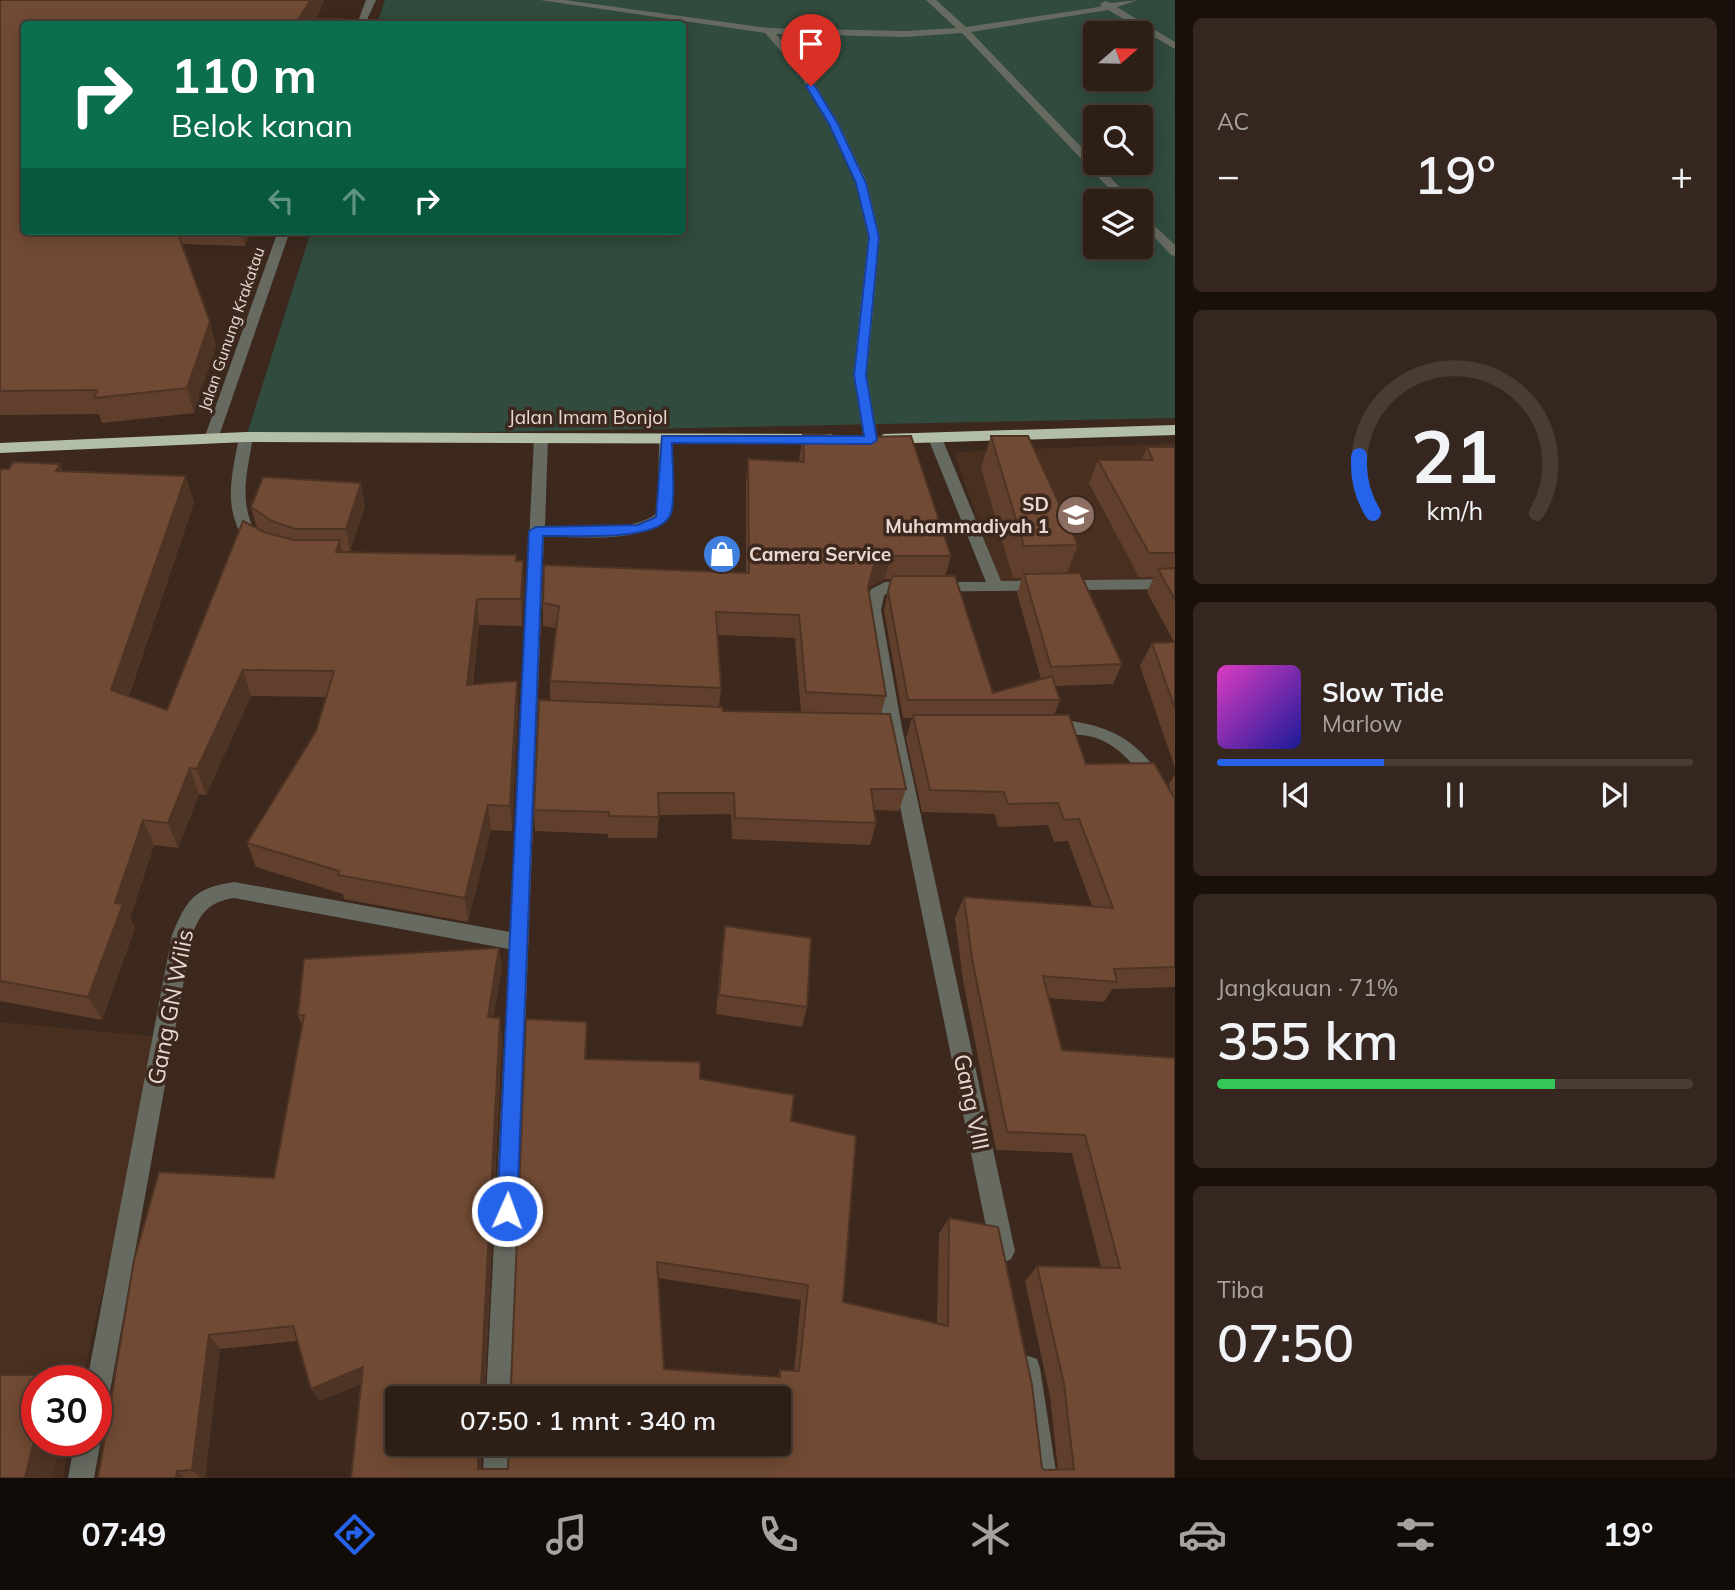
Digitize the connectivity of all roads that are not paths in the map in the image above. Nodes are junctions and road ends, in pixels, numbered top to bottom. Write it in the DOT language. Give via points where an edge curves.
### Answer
graph roads {
  1 [pos="371,0"];
  2 [pos="545,0"];
  3 [pos="931,0"];
  4 [pos="1099,0"];
  5 [pos="1133,0"];
  6 [pos="1109,7"];
  7 [pos="363,21"];
  8 [pos="964,30"];
  9 [pos="768,31"];
  10 [pos="1175,46"];
  11 [pos="1116,189"];
  12 [pos="1153,229"];
  13 [pos="283,235"];
  14 [pos="1175,252"];
  15 [pos="1175,430"];
  16 [pos="246,437"];
  17 [pos="541,438"];
  18 [pos="935,438"];
  19 [pos="211,439"];
  20 [pos="666,439"];
  21 [pos="857,439"];
  22 [pos="0,448"];
  23 [pos="536,531"];
  24 [pos="268,551"];
  25 [pos="1175,584"];
  26 [pos="996,587"];
  27 [pos="1032,726"];
  28 [pos="1175,821"];
  29 [pos="518,943"];
  30 [pos="1008,1275"];
  31 [pos="1023,1343"];
  32 [pos="102,1365"];
  33 [pos="500,1386"];
  34 [pos="85,1456"];
  35 [pos="497,1456"];
  36 [pos="81,1478"];
  37 [pos="496,1478"];
  38 [pos="1044,1478"];
  1 -- 7 [label="street"];
  2 -- 9 [label="street"];
  3 -- 8 [label="street"];
  4 -- 6 [label="street"];
  5 -- 6 [label="street"];
  6 -- 8 [label="street"];
  6 -- 10 [label="street"];
  8 -- 9 [label="street" via="906,34"];
  8 -- 11 [label="street"];
  9 -- 21 [label="street" via="800,67 834,124 861,183 874,237"];
  12 -- 14 [label="street"];
  13 -- 19 [label="street, Jalan Gunung Krakatau"];
  15 -- 18 [label="highway, Jalan Imam Bonjol"];
  16 -- 17 [label="highway, Jalan Imam Bonjol"];
  16 -- 19 [label="highway, Jalan Imam Bonjol"];
  16 -- 24 [label="street" via="236,502 241,529 256,547"];
  17 -- 20 [label="highway, Jalan Imam Bonjol"];
  17 -- 23 [label="street"];
  18 -- 21 [label="highway, Jalan Imam Bonjol"];
  18 -- 26 [label="street"];
  19 -- 22 [label="highway, Jalan Imam Bonjol"];
  20 -- 21 [label="highway, Jalan Imam Bonjol"];
  20 -- 23 [label="street" via="665,513 661,520 640,529"];
  23 -- 29 [label="street" via="528,559 535,713"];
  25 -- 26 [label="street, Gang VIII"];
  26 -- 30 [label="street, Gang VIII" via="886,587 877,593 873,610 893,728"];
  27 -- 28 [label="street" via="1082,728 1123,743 1151,774"];
  29 -- 32 [label="street, Gang GN Wilis" via="234,890 211,892 193,907 182,935"];
  29 -- 33 [label="street"];
  31 -- 38 [label="street"];
  34 -- 36 [label="street"];
  35 -- 37 [label="street"];
}
